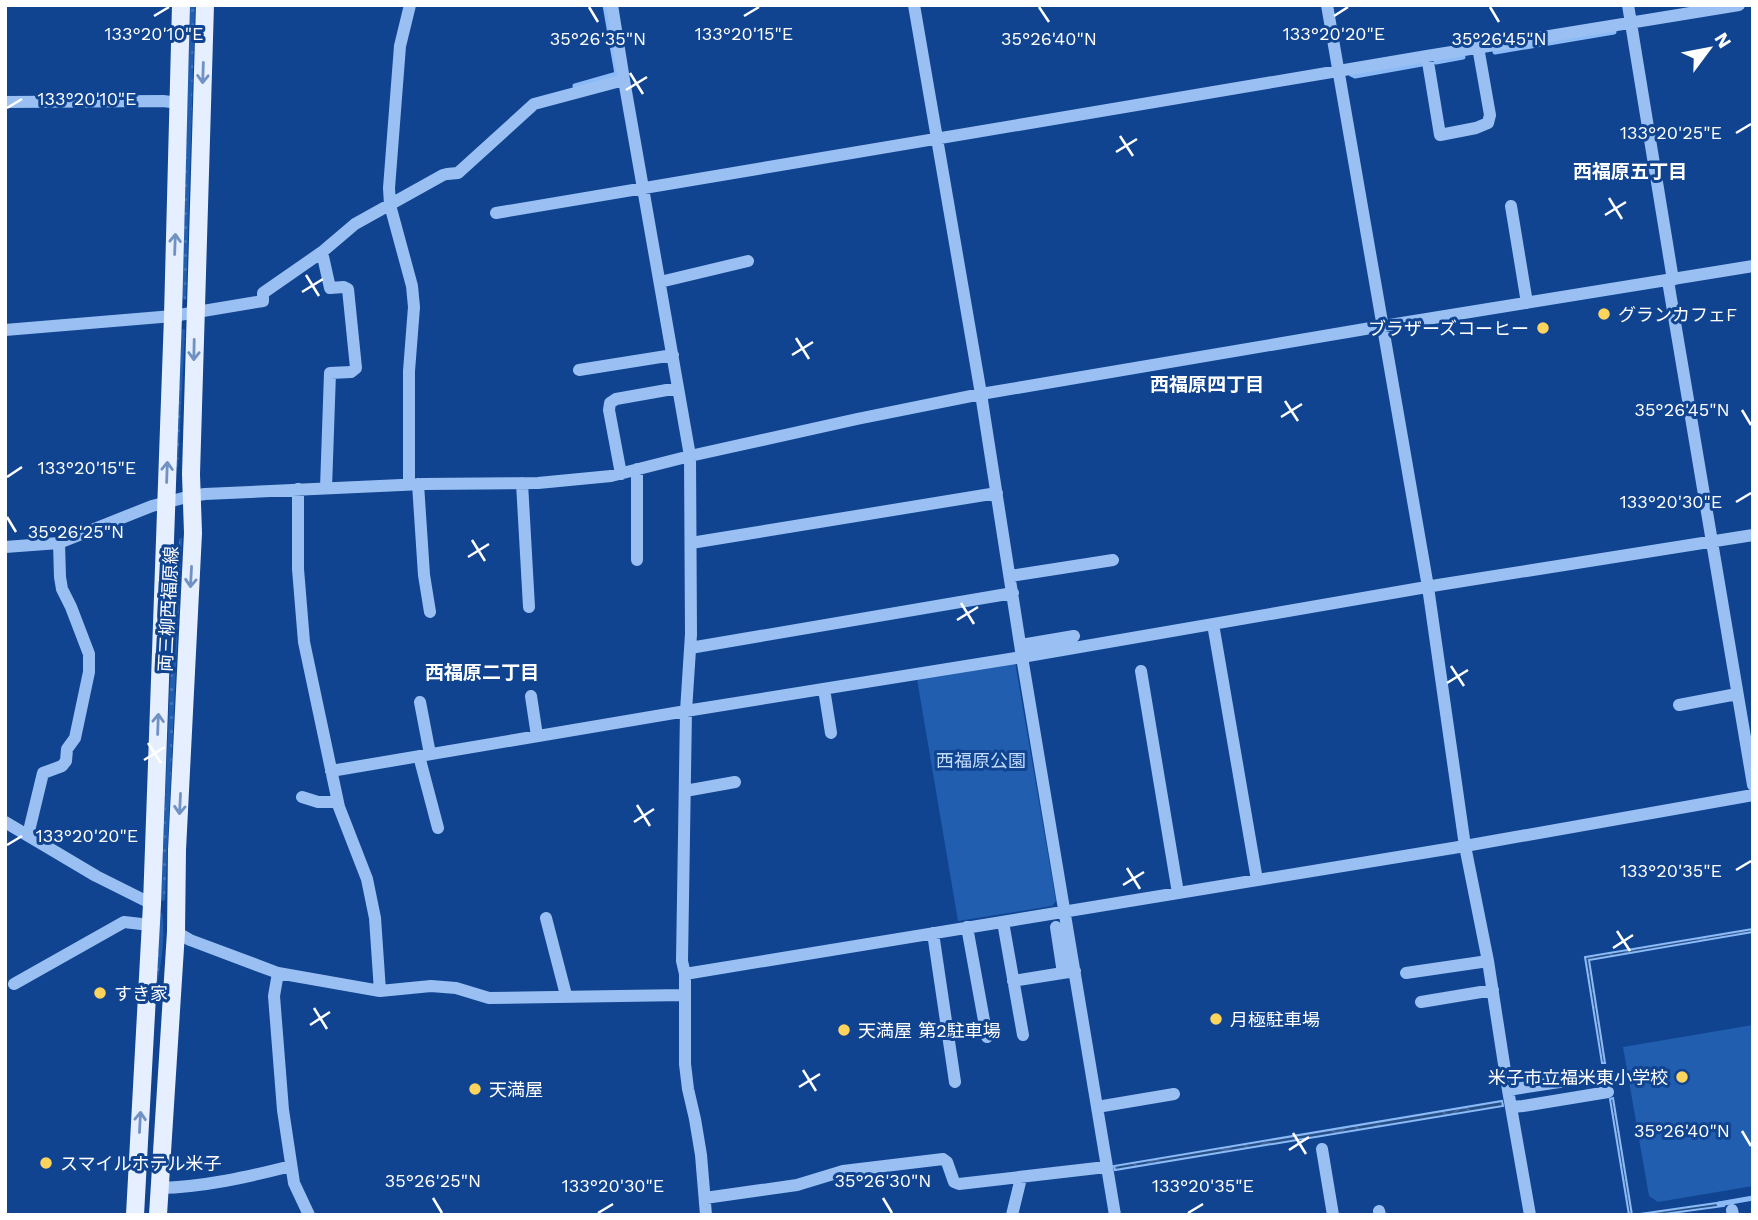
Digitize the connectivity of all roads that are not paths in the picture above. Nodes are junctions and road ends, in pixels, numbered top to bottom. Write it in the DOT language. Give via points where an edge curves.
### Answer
graph roads {
  1 [pos="181,5"];
  2 [pos="205,5"];
  3 [pos="410,5"];
  4 [pos="612,5"];
  5 [pos="915,5"];
  6 [pos="1327,5"];
  7 [pos="1628,5"];
  8 [pos="1740,5"];
  9 [pos="1631,23"];
  10 [pos="1478,47"];
  11 [pos="1427,56"];
  12 [pos="1339,71"];
  13 [pos="624,80"];
  14 [pos="5,102"];
  15 [pos="179,103"];
  16 [pos="937,139"];
  17 [pos="643,187"];
  18 [pos="390,205"];
  19 [pos="1511,206"];
  20 [pos="496,213"];
  21 [pos="322,253"];
  22 [pos="748,261"];
  23 [pos="1753,266"];
  24 [pos="1670,280"];
  25 [pos="660,282"];
  26 [pos="1527,303"];
  27 [pos="195,313"];
  28 [pos="173,316"];
  29 [pos="1382,326"];
  30 [pos="5,330"];
  31 [pos="673,355"];
  32 [pos="579,370"];
  33 [pos="678,388"];
  34 [pos="981,394"];
  35 [pos="690,456"];
  36 [pos="637,469"];
  37 [pos="621,474"];
  38 [pos="522,483"];
  39 [pos="414,484"];
  40 [pos="326,488"];
  41 [pos="298,489"];
  42 [pos="997,493"];
  43 [pos="191,496"];
  44 [pos="166,502"];
  45 [pos="1753,535"];
  46 [pos="1711,542"];
  47 [pos="59,543"];
  48 [pos="691,543"];
  49 [pos="5,547"];
  50 [pos="637,560"];
  51 [pos="1113,560"];
  52 [pos="1010,576"];
  53 [pos="1428,587"];
  54 [pos="1013,593"];
  55 [pos="529,607"];
  56 [pos="430,612"];
  57 [pos="1213,624"];
  58 [pos="1074,636"];
  59 [pos="690,648"];
  60 [pos="1021,651"];
  61 [pos="1141,671"];
  62 [pos="824,689"];
  63 [pos="1737,694"];
  64 [pos="531,696"];
  65 [pos="420,702"];
  66 [pos="1679,705"];
  67 [pos="686,711"];
  68 [pos="831,733"];
  69 [pos="537,736"];
  70 [pos="424,755"];
  71 [pos="331,771"];
  72 [pos="735,782"];
  73 [pos="1753,785"];
  74 [pos="685,791"];
  75 [pos="1753,795"];
  76 [pos="302,797"];
  77 [pos="338,802"];
  78 [pos="5,822"];
  79 [pos="438,828"];
  80 [pos="28,835"];
  81 [pos="1465,846"];
  82 [pos="1257,880"];
  83 [pos="1178,893"];
  84 [pos="152,905"];
  85 [pos="1066,911"];
  86 [pos="546,918"];
  87 [pos="1003,922"];
  88 [pos="150,925"];
  89 [pos="967,927"];
  90 [pos="1056,927"];
  91 [pos="176,932"];
  92 [pos="933,933"];
  93 [pos="1488,961"];
  94 [pos="1069,972"];
  95 [pos="278,973"];
  96 [pos="1406,973"];
  97 [pos="685,974"];
  98 [pos="1013,981"];
  99 [pos="14,984"];
  100 [pos="380,990"];
  101 [pos="1493,990"];
  102 [pos="566,995"];
  103 [pos="684,995"];
  104 [pos="1421,1002"];
  105 [pos="1023,1035"];
  106 [pos="987,1037"];
  107 [pos="1605,1075"];
  108 [pos="956,1082"];
  109 [pos="1508,1090"];
  110 [pos="1608,1092"];
  111 [pos="1174,1094"];
  112 [pos="1097,1107"];
  113 [pos="1511,1107"];
  114 [pos="1322,1149"];
  115 [pos="292,1166"];
  116 [pos="1106,1167"];
  117 [pos="1021,1178"];
  118 [pos="159,1188"];
  119 [pos="705,1198"];
  120 [pos="135,1215"];
  121 [pos="158,1215"];
  122 [pos="309,1215"];
  123 [pos="706,1215"];
  124 [pos="1012,1215"];
  125 [pos="1115,1215"];
  126 [pos="1333,1215"];
  127 [pos="1530,1215"];
  1 -- 15 [label="main road, 両三柳西福原線"];
  2 -- 27 [label="main road, 両三柳西福原線, one-way"];
  3 -- 18 [label="street" via="400,46"];
  4 -- 13 [label="street"];
  5 -- 16 [label="street"];
  6 -- 12 [label="street"];
  7 -- 9 [label="street"];
  8 -- 9 [label="street"];
  9 -- 10 [label="street"];
  9 -- 24 [label="street"];
  10 -- 11 [label="street"];
  10 -- 11 [label="street" via="1488,123 1440,135"];
  11 -- 12 [label="street"];
  12 -- 16 [label="street"];
  12 -- 29 [label="street"];
  13 -- 17 [label="street"];
  13 -- 18 [label="street" via="534,104 458,173 443,175"];
  14 -- 15 [label="street"];
  28 -- 15 [label="main road, 両三柳西福原線, one-way"];
  16 -- 17 [label="street"];
  16 -- 34 [label="street"];
  17 -- 20 [label="street"];
  17 -- 25 [label="street"];
  18 -- 21 [label="street" via="355,224"];
  18 -- 39 [label="street" via="414,307 409,371"];
  19 -- 26 [label="street"];
  21 -- 27 [label="street" via="263,293 263,301"];
  21 -- 40 [label="street" via="330,288 348,289 356,368 330,373"];
  22 -- 25 [label="street"];
  23 -- 24 [label="street"];
  24 -- 26 [label="street"];
  24 -- 46 [label="street"];
  25 -- 31 [label="street"];
  26 -- 29 [label="street"];
  27 -- 28 [label="street"];
  27 -- 43 [label="main road, 両三柳西福原線, one-way"];
  28 -- 30 [label="street"];
  44 -- 28 [label="main road, 両三柳西福原線, one-way"];
  29 -- 34 [label="street"];
  29 -- 53 [label="street"];
  31 -- 32 [label="street"];
  31 -- 33 [label="street"];
  33 -- 35 [label="street"];
  33 -- 37 [label="street" via="610,403"];
  34 -- 35 [label="street"];
  34 -- 42 [label="street"];
  35 -- 36 [label="street"];
  35 -- 48 [label="street"];
  36 -- 37 [label="street"];
  36 -- 50 [label="street"];
  37 -- 38 [label="street"];
  38 -- 39 [label="street"];
  38 -- 55 [label="street"];
  39 -- 40 [label="street"];
  39 -- 56 [label="street"];
  40 -- 41 [label="street"];
  41 -- 43 [label="street"];
  41 -- 71 [label="street" via="304,642"];
  42 -- 48 [label="street"];
  42 -- 52 [label="street"];
  43 -- 44 [label="street"];
  43 -- 91 [label="main road, 両三柳西福原線, one-way"];
  44 -- 47 [label="street"];
  84 -- 44 [label="main road, 両三柳西福原線, one-way"];
  45 -- 46 [label="street"];
  46 -- 53 [label="street"];
  46 -- 63 [label="street"];
  47 -- 49 [label="street"];
  47 -- 80 [label="street" via="62,589 89,654 89,671 75,738 64,764 43,773"];
  48 -- 59 [label="street"];
  51 -- 52 [label="street"];
  52 -- 54 [label="street"];
  53 -- 57 [label="street"];
  53 -- 81 [label="street"];
  54 -- 59 [label="street"];
  54 -- 60 [label="street"];
  57 -- 60 [label="street"];
  57 -- 82 [label="street"];
  58 -- 60 [label="street"];
  59 -- 67 [label="street"];
  60 -- 62 [label="street"];
  60 -- 85 [label="street"];
  61 -- 83 [label="street"];
  62 -- 67 [label="street"];
  62 -- 68 [label="street"];
  63 -- 66 [label="street"];
  63 -- 73 [label="street"];
  64 -- 69 [label="street"];
  65 -- 70 [label="street"];
  67 -- 69 [label="street"];
  67 -- 74 [label="street"];
  69 -- 70 [label="street"];
  70 -- 71 [label="street"];
  70 -- 79 [label="street"];
  71 -- 77 [label="street"];
  72 -- 74 [label="street"];
  74 -- 97 [label="street"];
  75 -- 81 [label="street"];
  76 -- 77 [label="street"];
  77 -- 100 [label="street" via="367,879"];
  78 -- 80 [label="street"];
  80 -- 84 [label="street"];
  81 -- 82 [label="street"];
  81 -- 93 [label="street"];
  82 -- 83 [label="street"];
  83 -- 85 [label="street"];
  84 -- 88 [label="main road, 両三柳西福原線"];
  85 -- 87 [label="street"];
  85 -- 94 [label="street"];
  86 -- 102 [label="street"];
  87 -- 89 [label="street"];
  87 -- 98 [label="street"];
  88 -- 99 [label="street" via="124,922"];
  120 -- 88 [label="main road, 両三柳西福原線, one-way"];
  89 -- 92 [label="street"];
  89 -- 106 [label="street"];
  90 -- 94 [label="street"];
  91 -- 95 [label="street"];
  91 -- 118 [label="main road, 両三柳西福原線"];
  92 -- 97 [label="street"];
  92 -- 108 [label="street"];
  93 -- 96 [label="street"];
  93 -- 101 [label="street"];
  94 -- 98 [label="street"];
  94 -- 112 [label="street"];
  95 -- 100 [label="street"];
  95 -- 115 [label="street" via="274,996"];
  97 -- 103 [label="street"];
  98 -- 105 [label="street"];
  100 -- 102 [label="street" via="431,986 489,998"];
  101 -- 104 [label="street"];
  101 -- 109 [label="street"];
  102 -- 103 [label="street"];
  103 -- 119 [label="street" via="685,1064"];
  107 -- 109 [label="street"];
  109 -- 113 [label="street"];
  110 -- 113 [label="street"];
  111 -- 112 [label="street"];
  112 -- 116 [label="street"];
  113 -- 127 [label="street"];
  114 -- 126 [label="street"];
  115 -- 118 [label="street" via="188,1187"];
  115 -- 122 [label="street" via="294,1183"];
  116 -- 117 [label="street"];
  116 -- 125 [label="street"];
  117 -- 119 [label="street" via="959,1184 943,1159 843,1171 797,1185"];
  117 -- 124 [label="street"];
  118 -- 121 [label="main road, 両三柳西福原線"];
  119 -- 123 [label="street"];
}
